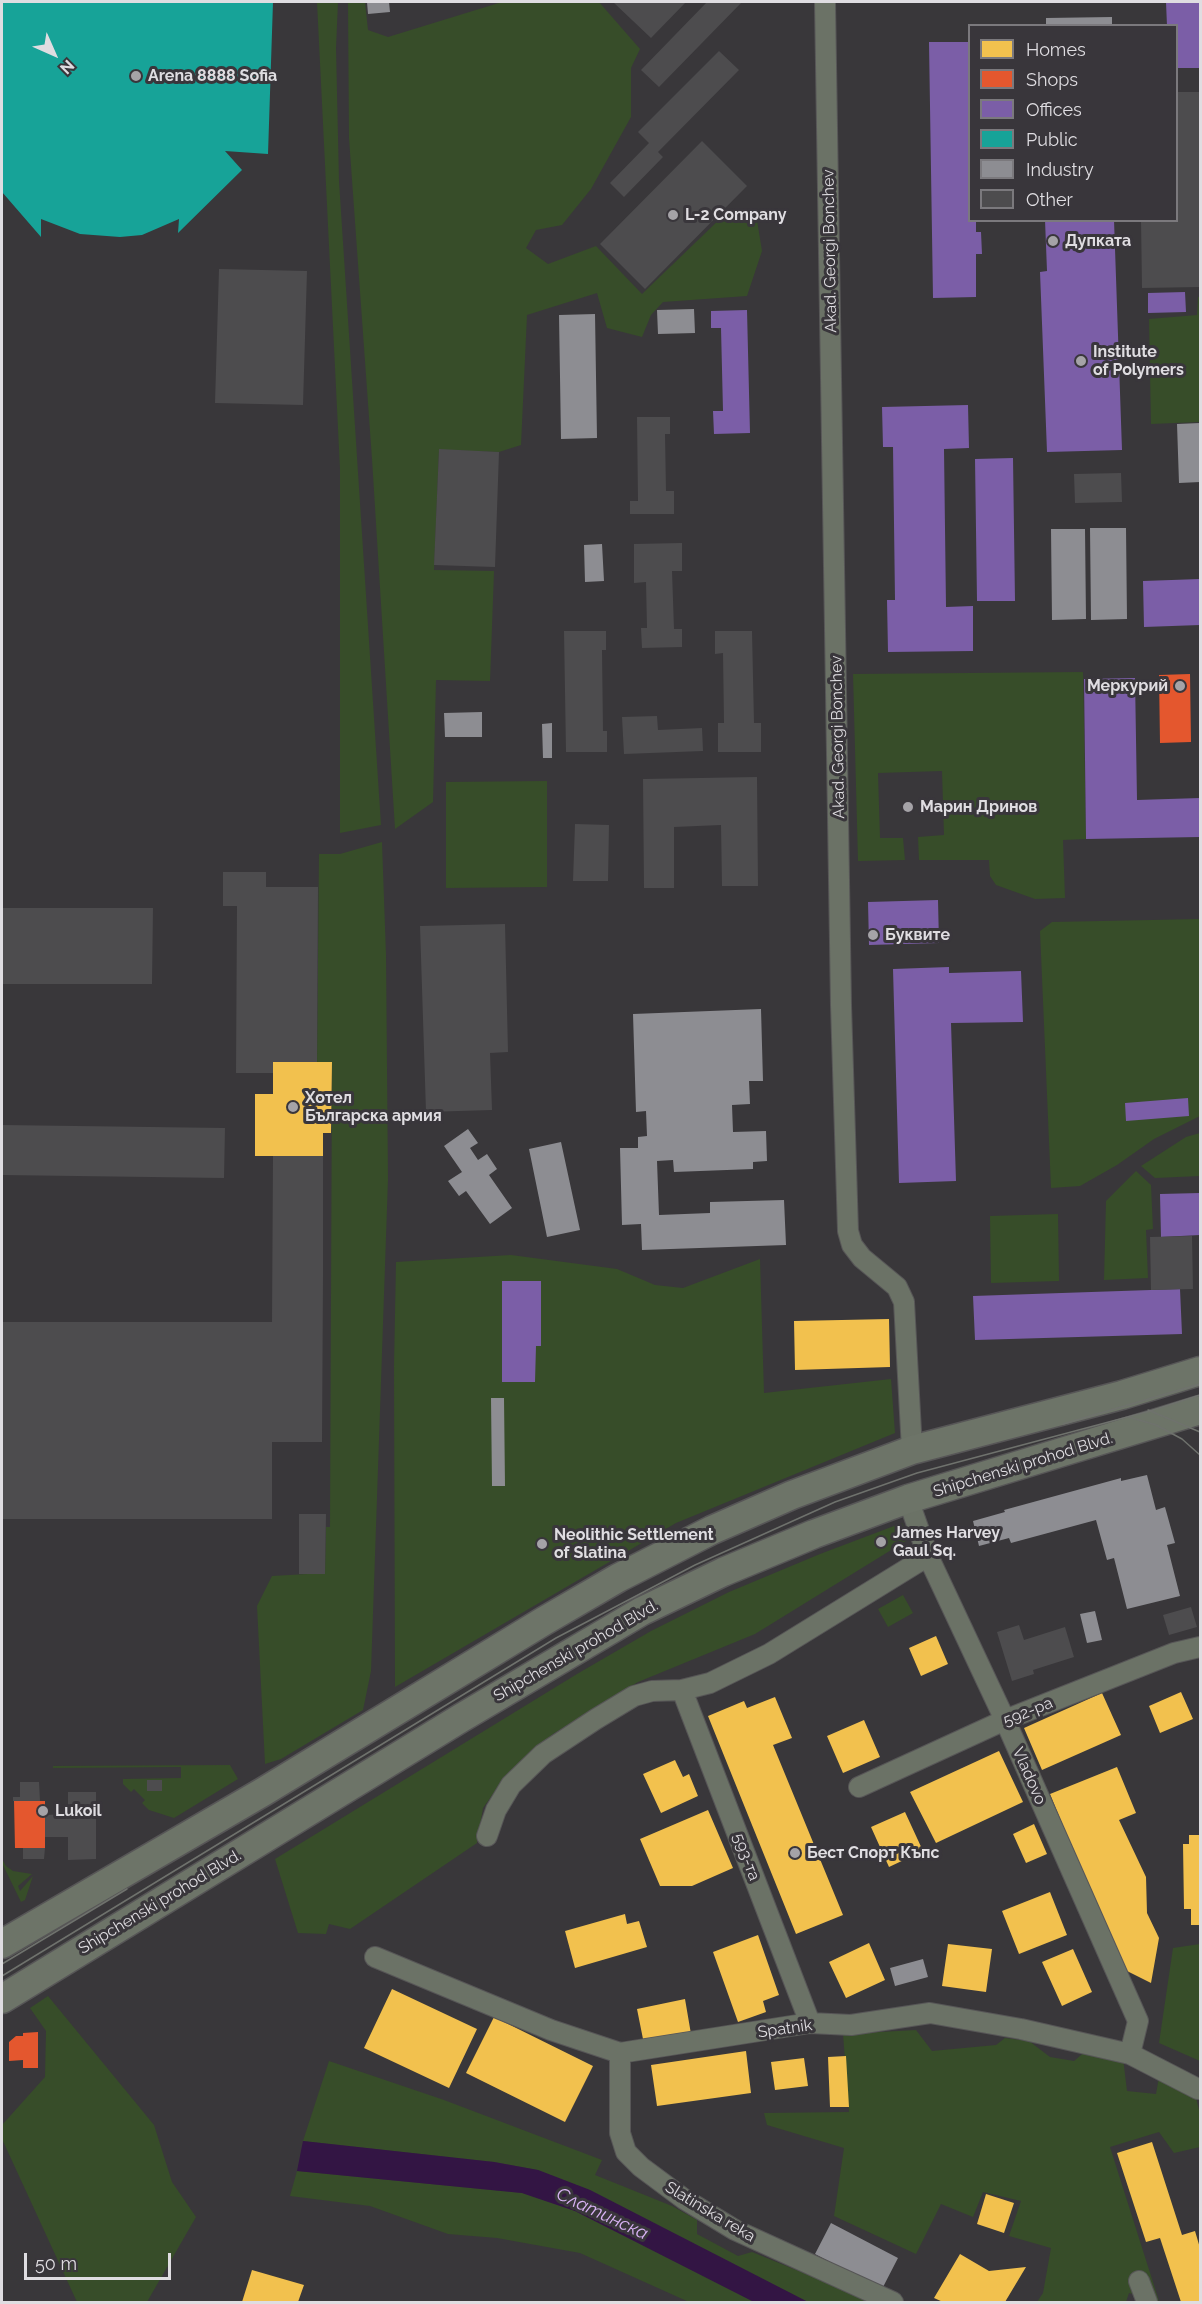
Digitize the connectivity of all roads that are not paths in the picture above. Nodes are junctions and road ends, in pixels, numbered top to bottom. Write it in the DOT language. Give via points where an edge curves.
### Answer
graph roads {
  1 [pos="825,2"];
  2 [pos="1200,1371"];
  3 [pos="1200,1410"];
  4 [pos="912,1450"];
  5 [pos="908,1499"];
  6 [pos="928,1556"];
  7 [pos="1200,1647"];
  8 [pos="682,1690"];
  9 [pos="1005,1720"];
  10 [pos="859,1787"];
  11 [pos="487,1836"];
  12 [pos="2,1944"];
  13 [pos="375,1957"];
  14 [pos="2,1999"];
  15 [pos="810,2023"];
  16 [pos="621,2053"];
  17 [pos="1130,2054"];
  18 [pos="1200,2089"];
  19 [pos="1138,2281"];
  20 [pos="893,2302"];
  21 [pos="1148,2302"];
  1 -- 4 [label="street, Akad. Georgi Bonchev" via="848,1231 862,1258 897,1287 904,1302"];
  2 -- 4 [label="main road"];
  3 -- 5 [label="main road, Shipchenski prohod Blvd."];
  4 -- 12 [label="main road" via="792,1495 618,1578"];
  5 -- 6 [label="street, Vladovo"];
  5 -- 14 [label="main road, Shipchenski prohod Blvd." via="723,1572 642,1611"];
  6 -- 8 [label="street" via="769,1654 710,1683"];
  6 -- 9 [label="street, Vladovo"];
  7 -- 9 [label="street, 592-ра" via="1174,1653"];
  8 -- 11 [label="street" via="634,1696 543,1754 511,1785"];
  8 -- 15 [label="street, 593-та"];
  9 -- 10 [label="street, 592-ра"];
  9 -- 17 [label="street, Vladovo" via="1138,2021"];
  13 -- 16 [label="street, Spatnik" via="551,2030"];
  15 -- 16 [label="street, Spatnik"];
  15 -- 17 [label="street, Spatnik" via="850,2025 930,2013"];
  16 -- 20 [label="street, Slatinska reka" via="620,2133 626,2152 641,2167 735,2230"];
  17 -- 18 [label="street, Spatnik"];
  19 -- 21 [label="street"];
}
